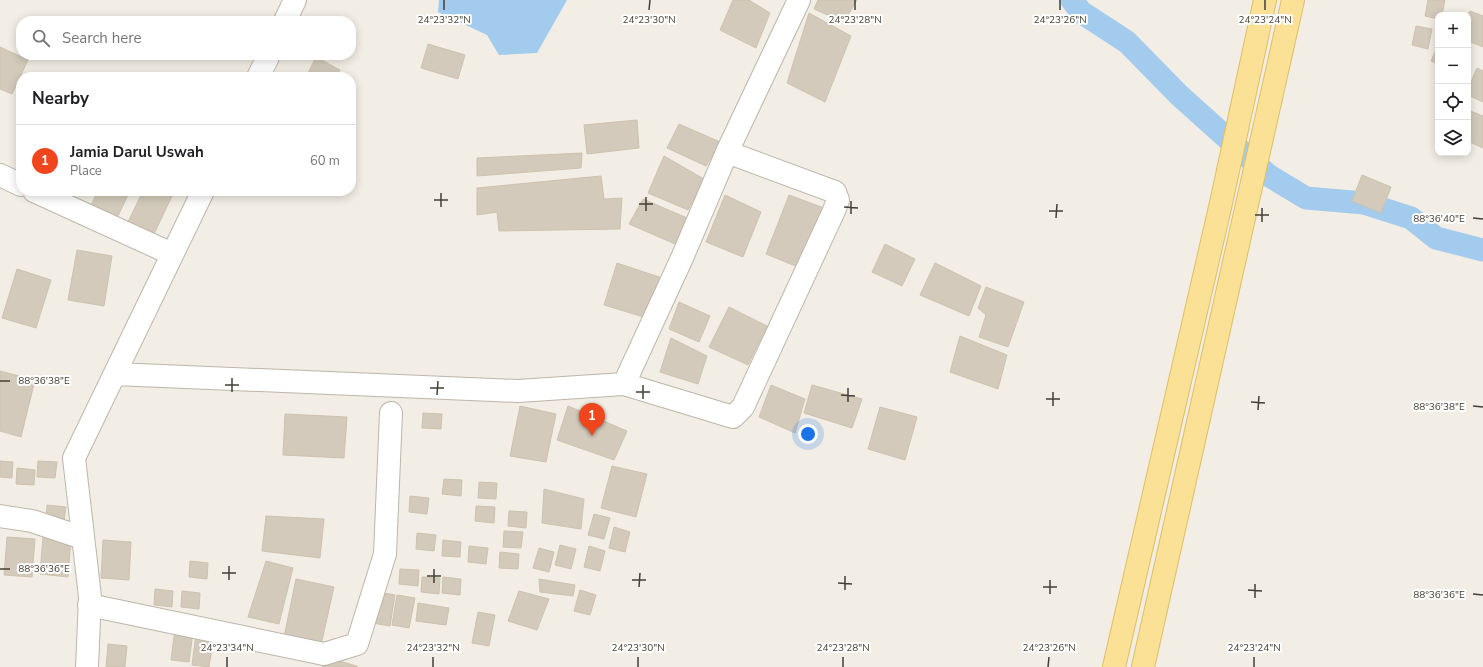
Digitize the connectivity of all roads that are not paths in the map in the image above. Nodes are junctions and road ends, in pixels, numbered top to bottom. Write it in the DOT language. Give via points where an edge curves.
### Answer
graph roads {
  1 [pos="295,0"];
  2 [pos="799,0"];
  3 [pos="1265,0"];
  4 [pos="1293,0"];
  5 [pos="287,16"];
  6 [pos="266,60"];
  7 [pos="260,72"];
  8 [pos="727,152"];
  9 [pos="0,175"];
  10 [pos="16,183"];
  11 [pos="45,196"];
  12 [pos="201,196"];
  13 [pos="172,254"];
  14 [pos="115,374"];
  15 [pos="624,384"];
  16 [pos="391,413"];
  17 [pos="0,516"];
  18 [pos="83,538"];
  19 [pos="89,605"];
  20 [pos="87,667"];
  21 [pos="1114,667"];
  22 [pos="1143,667"];
  1 -- 5 [label="street"];
  2 -- 8 [label="street"];
  3 -- 21 [label="main road"];
  4 -- 22 [label="main road"];
  6 -- 7 [label="street"];
  8 -- 15 [label="street" via="688,245"];
  8 -- 15 [label="street" via="835,192 838,200 833,213 743,407 733,417"];
  9 -- 10 [label="street"];
  11 -- 13 [label="street"];
  12 -- 13 [label="street"];
  13 -- 14 [label="street"];
  14 -- 15 [label="street" via="518,391"];
  14 -- 18 [label="street" via="74,458"];
  16 -- 19 [label="street" via="385,554 357,644 324,654"];
  17 -- 18 [label="street" via="32,521"];
  18 -- 19 [label="street"];
  19 -- 20 [label="street"];
}
